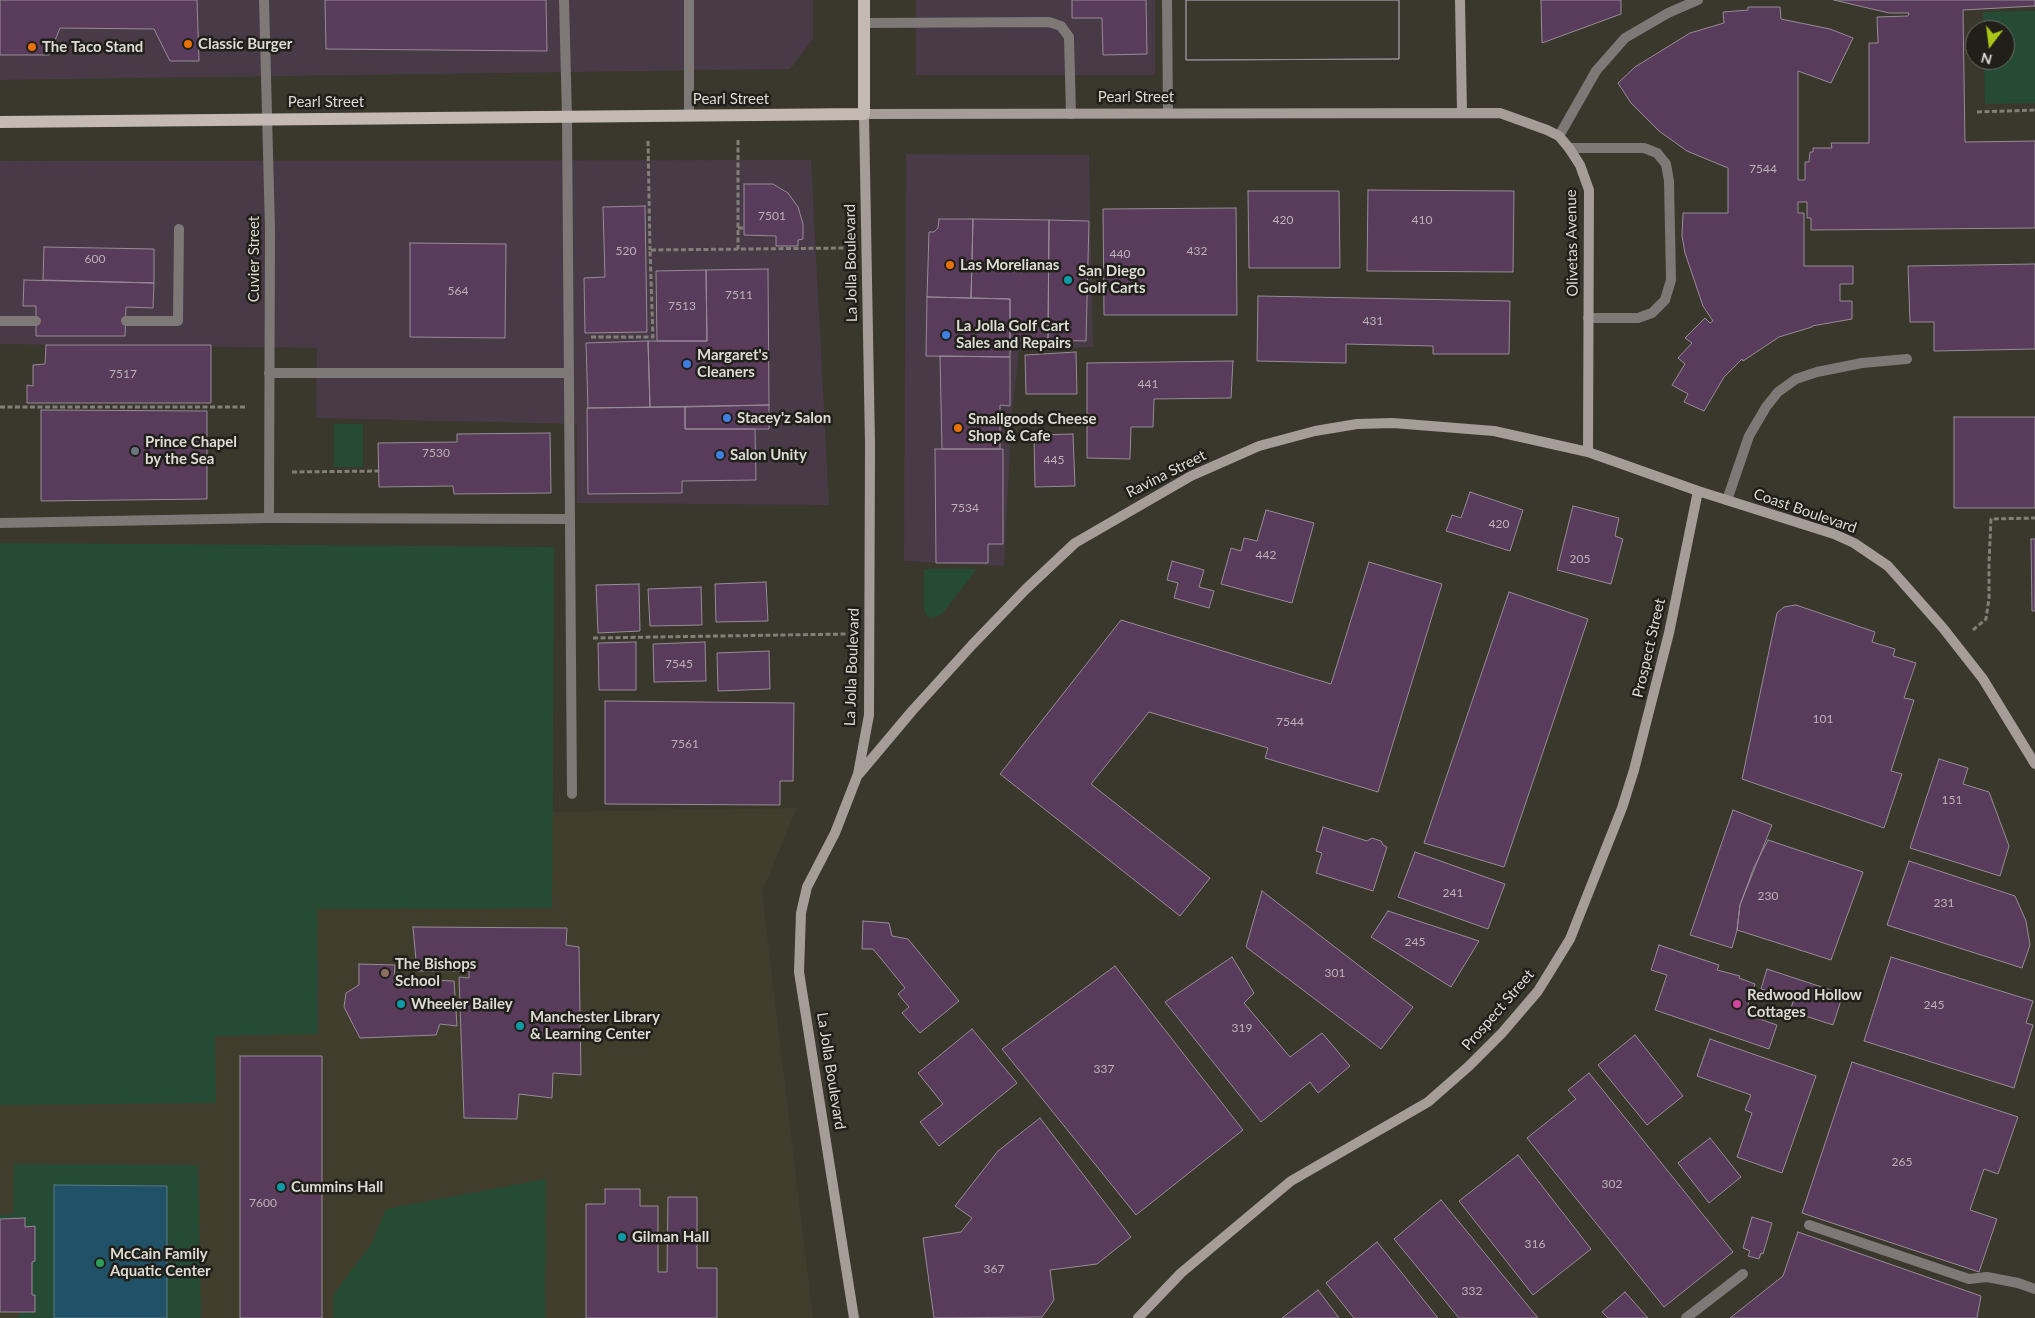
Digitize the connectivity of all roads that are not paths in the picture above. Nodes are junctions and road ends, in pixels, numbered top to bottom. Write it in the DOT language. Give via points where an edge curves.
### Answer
graph roads {
  1 [pos="264,0"];
  2 [pos="564,0"];
  3 [pos="689,0"];
  4 [pos="864,0"];
  5 [pos="1167,0"];
  6 [pos="1460,0"];
  7 [pos="1698,0"];
  8 [pos="865,23"];
  9 [pos="1462,113"];
  10 [pos="864,114"];
  11 [pos="1071,114"];
  12 [pos="1168,114"];
  13 [pos="689,116"];
  14 [pos="567,117"];
  15 [pos="266,119"];
  16 [pos="0,122"];
  17 [pos="1558,136"];
  18 [pos="1569,148"];
  19 [pos="179,229"];
  20 [pos="1588,318"];
  21 [pos="0,321"];
  22 [pos="36,321"];
  23 [pos="126,321"];
  24 [pos="1907,359"];
  25 [pos="269,373"];
  26 [pos="568,373"];
  27 [pos="1588,452"];
  28 [pos="1698,491"];
  29 [pos="1727,500"];
  30 [pos="270,518"];
  31 [pos="570,519"];
  32 [pos="0,524"];
  33 [pos="2035,764"];
  34 [pos="858,774"];
  35 [pos="572,794"];
  36 [pos="1809,1225"];
  37 [pos="1743,1274"];
  38 [pos="2035,1289"];
  39 [pos="854,1318"];
  40 [pos="1138,1318"];
  41 [pos="1686,1318"];
  1 -- 15 [label="street, Cuvier Street"];
  2 -- 14 [label="street"];
  3 -- 13 [label="street"];
  4 -- 8 [label="main road, La Jolla Boulevard"];
  5 -- 12 [label="street"];
  6 -- 9 [label="street"];
  7 -- 17 [label="street" via="1625,38 1596,71"];
  8 -- 10 [label="main road, La Jolla Boulevard"];
  8 -- 11 [label="street" via="1049,22 1061,26 1069,37"];
  9 -- 12 [label="street, Pearl Street"];
  9 -- 17 [label="street, Olivetas Avenue" via="1500,113"];
  10 -- 11 [label="street, Pearl Street"];
  10 -- 13 [label="main road, Pearl Street"];
  10 -- 34 [label="street, La Jolla Boulevard" via="870,634 869,715"];
  11 -- 12 [label="street, Pearl Street"];
  13 -- 14 [label="main road, Pearl Street"];
  14 -- 15 [label="main road, Pearl Street"];
  14 -- 26 [label="street"];
  15 -- 16 [label="main road, Pearl Street"];
  15 -- 25 [label="street, Cuvier Street" via="270,229"];
  17 -- 18 [label="street, Olivetas Avenue"];
  18 -- 20 [label="street, Olivetas Avenue" via="1580,165 1589,190"];
  18 -- 20 [label="street" via="1644,148 1657,153 1666,164 1669,181 1671,280 1666,300 1652,313 1638,318"];
  19 -- 23 [label="street" via="178,321"];
  20 -- 27 [label="street, Olivetas Avenue"];
  21 -- 22 [label="street"];
  24 -- 29 [label="street" via="1817,372 1796,379 1778,392 1749,436"];
  25 -- 26 [label="street"];
  25 -- 30 [label="street, Cuvier Street"];
  26 -- 31 [label="street"];
  27 -- 28 [label="street, Coast Boulevard"];
  27 -- 34 [label="street, Ravina Street" via="1470,427 1393,423 1357,424 1315,431 1259,446 1191,476 1076,544 1026,589 972,645"];
  28 -- 29 [label="street, Coast Boulevard"];
  28 -- 40 [label="street, Prospect Street" via="1669,633 1622,808 1570,939 1538,991 1482,1053 1428,1102 1291,1181 1181,1272"];
  29 -- 33 [label="street, Coast Boulevard" via="1834,534 1872,553 1902,581 1956,645 1983,680"];
  30 -- 31 [label="street"];
  30 -- 32 [label="street"];
  31 -- 35 [label="street"];
  34 -- 39 [label="street, La Jolla Boulevard" via="835,833 807,887 801,913 799,972"];
  36 -- 38 [label="street" via="1969,1278 2018,1283"];
  37 -- 41 [label="street"];
}
